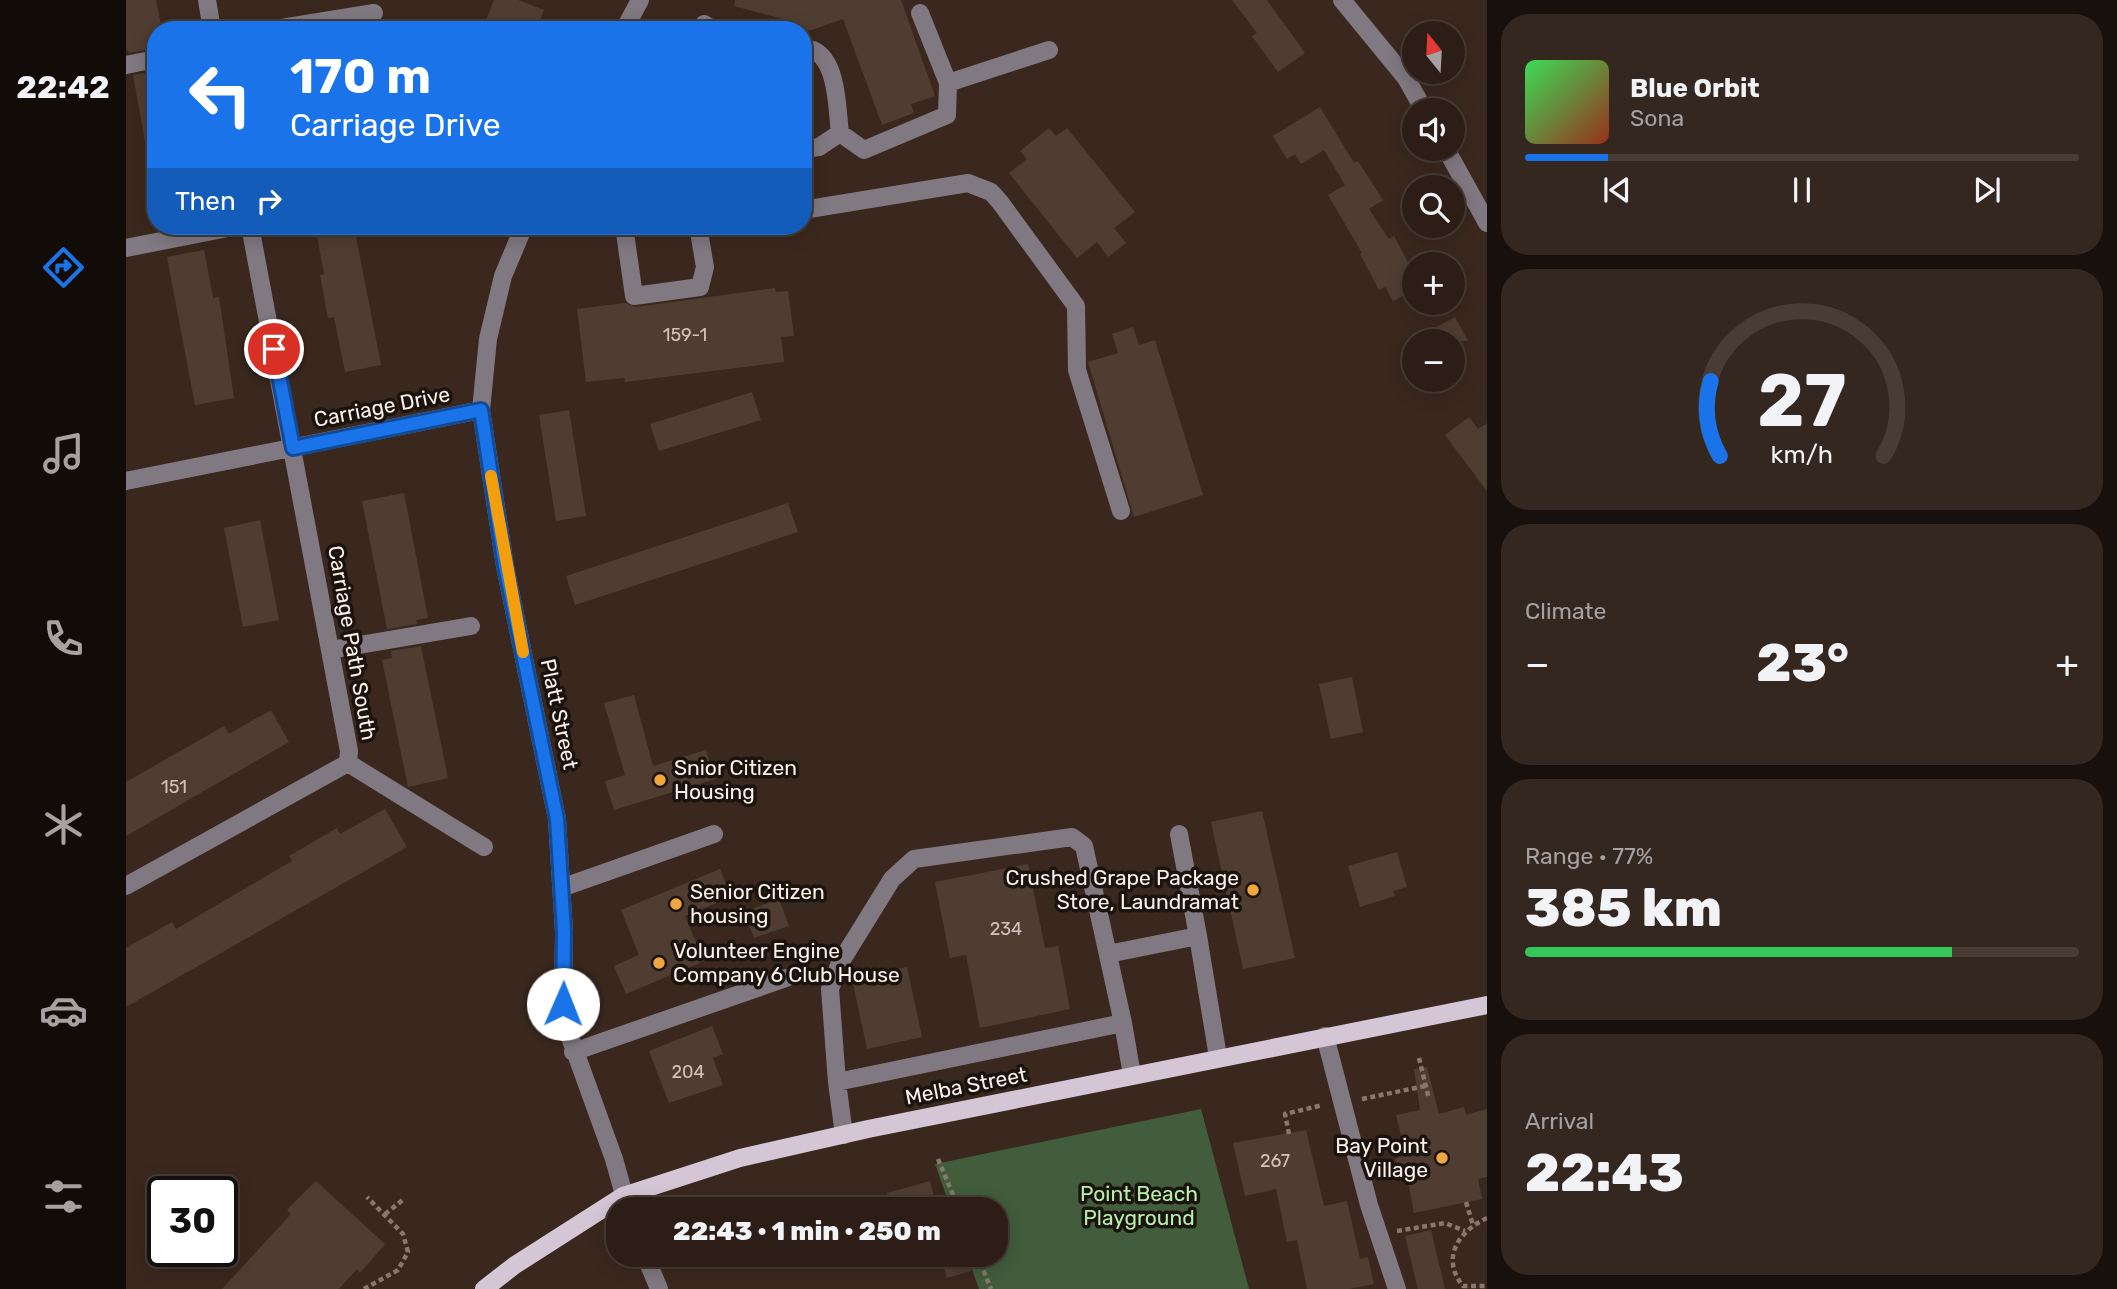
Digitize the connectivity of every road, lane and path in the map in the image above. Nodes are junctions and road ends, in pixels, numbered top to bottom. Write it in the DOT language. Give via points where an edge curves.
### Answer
graph roads {
  1 [pos="207,0"];
  2 [pos="640,0"];
  3 [pos="1342,0"];
  4 [pos="373,13"];
  5 [pos="920,13"];
  6 [pos="210,21"];
  7 [pos="324,21"];
  8 [pos="629,21"];
  9 [pos="812,50"];
  10 [pos="1049,50"];
  11 [pos="147,61"];
  12 [pos="126,65"];
  13 [pos="948,83"];
  14 [pos="1417,98"];
  15 [pos="840,132"];
  16 [pos="812,147"];
  17 [pos="1453,161"];
  18 [pos="812,209"];
  19 [pos="1487,223"];
  20 [pos="192,235"];
  21 [pos="252,235"];
  22 [pos="520,235"];
  23 [pos="625,235"];
  24 [pos="700,235"];
  25 [pos="126,248"];
  26 [pos="481,410"];
  27 [pos="293,448"];
  28 [pos="126,481"];
  29 [pos="1121,511"];
  30 [pos="471,626"];
  31 [pos="330,650"];
  32 [pos="348,763"];
  33 [pos="714,834"];
  34 [pos="1179,834"];
  35 [pos="484,847"];
  36 [pos="126,886"];
  37 [pos="561,888"];
  38 [pos="1198,936"];
  39 [pos="1108,954"];
  40 [pos="786,978"];
  41 [pos="1487,1004"];
  42 [pos="1124,1023"];
  43 [pos="1325,1036"];
  44 [pos="573,1052"];
  45 [pos="1218,1057"];
  46 [pos="1419,1058"];
  47 [pos="1132,1075"];
  48 [pos="837,1082"];
  49 [pos="1429,1099"];
  50 [pos="844,1135"];
  51 [pos="937,1159"];
  52 [pos="624,1197"];
  53 [pos="640,1197"];
  54 [pos="954,1197"];
  55 [pos="368,1198"];
  56 [pos="404,1199"];
  57 [pos="1466,1202"];
  58 [pos="385,1214"];
  59 [pos="606,1214"];
  60 [pos="1487,1218"];
  61 [pos="1473,1225"];
  62 [pos="1465,1231"];
  63 [pos="1380,1239"];
  64 [pos="650,1267"];
  65 [pos="982,1267"];
  66 [pos="1487,1286"];
  67 [pos="1462,1287"];
  68 [pos="364,1289"];
  69 [pos="484,1289"];
  70 [pos="659,1289"];
  71 [pos="991,1289"];
  72 [pos="1397,1289"];
  1 -- 6 [label="street"];
  2 -- 8 [label="street"];
  3 -- 14 [label="street"];
  4 -- 7 [label="street"];
  5 -- 13 [label="street"];
  9 -- 15 [label="street" via="825,60"];
  10 -- 13 [label="street"];
  11 -- 12 [label="street"];
  13 -- 15 [label="street" via="947,115 864,150"];
  15 -- 16 [label="street"];
  17 -- 19 [label="street"];
  18 -- 29 [label="street" via="968,183 991,192 1076,306 1077,370"];
  20 -- 25 [label="street"];
  21 -- 27 [label="street, Carriage Path South"];
  22 -- 26 [label="street, Platt Street" via="503,276 488,339"];
  23 -- 24 [label="street" via="634,296 700,287 705,267"];
  26 -- 27 [label="street, Carriage Drive"];
  26 -- 37 [label="street, Platt Street" via="505,566 557,819"];
  27 -- 28 [label="street, Carriage Drive"];
  27 -- 31 [label="street, Carriage Path South"];
  30 -- 31 [label="street"];
  31 -- 32 [label="street, Carriage Path South"];
  32 -- 35 [label="street"];
  32 -- 36 [label="street, Carriage Path South"];
  33 -- 37 [label="street"];
  34 -- 38 [label="street"];
  37 -- 44 [label="street, Platt Street" via="563,1004"];
  38 -- 39 [label="street"];
  38 -- 45 [label="street"];
  39 -- 42 [label="street"];
  39 -- 48 [label="street" via="1084,846 1072,837 914,859 892,879 840,963 830,989"];
  40 -- 44 [label="street"];
  41 -- 43 [label="main road, Melba Street"];
  42 -- 47 [label="street"];
  42 -- 48 [label="street"];
  43 -- 45 [label="main road, Melba Street"];
  43 -- 63 [label="street"];
  44 -- 52 [label="street, Platt Street" via="614,1159"];
  45 -- 47 [label="main road, Melba Street"];
  46 -- 49 [label="path"];
  47 -- 50 [label="main road, Melba Street"];
  48 -- 50 [label="street"];
  50 -- 53 [label="main road, Melba Street" via="740,1158"];
  51 -- 54 [label="path"];
  55 -- 58 [label="path"];
  56 -- 58 [label="path"];
  57 -- 61 [label="path"];
  58 -- 68 [label="path" via="404,1234 408,1244 405,1261 390,1276"];
  59 -- 69 [label="main road, Melba Street" via="515,1265"];
  60 -- 61 [label="path"];
  61 -- 62 [label="path"];
  62 -- 63 [label="path" via="1445,1223 1404,1228"];
  62 -- 67 [label="path" via="1453,1254"];
  63 -- 72 [label="street"];
  64 -- 70 [label="street"];
  65 -- 71 [label="path"];
  66 -- 67 [label="path"];
}
